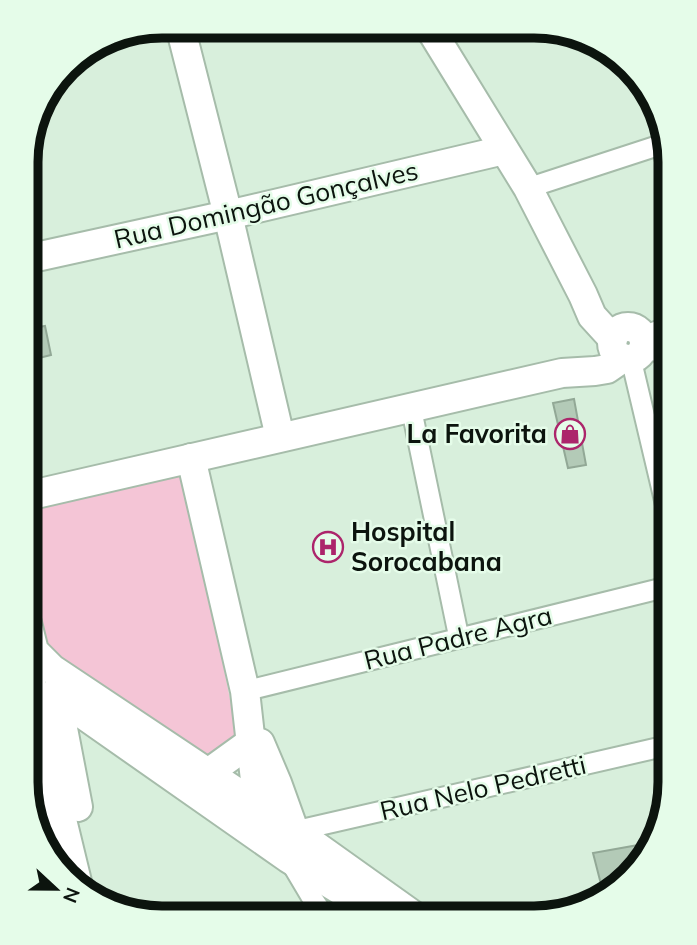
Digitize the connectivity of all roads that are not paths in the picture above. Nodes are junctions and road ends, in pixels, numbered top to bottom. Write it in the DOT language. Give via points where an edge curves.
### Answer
graph roads {
  1 [pos="183,38"];
  2 [pos="436,38"];
  3 [pos="657,146"];
  4 [pos="504,150"];
  5 [pos="528,188"];
  6 [pos="228,215"];
  7 [pos="38,257"];
  8 [pos="659,332"];
  9 [pos="632,345"];
  10 [pos="411,407"];
  11 [pos="279,437"];
  12 [pos="191,458"];
  13 [pos="659,469"];
  14 [pos="38,493"];
  15 [pos="658,589"];
  16 [pos="459,638"];
  17 [pos="38,662"];
  18 [pos="39,665"];
  19 [pos="40,709"];
  20 [pos="248,716"];
  21 [pos="44,747"];
  22 [pos="658,748"];
  23 [pos="208,773"];
  24 [pos="263,810"];
  25 [pos="292,845"];
  26 [pos="70,854"];
  27 [pos="311,884"];
  28 [pos="92,885"];
  29 [pos="321,906"];
  30 [pos="360,906"];
  31 [pos="396,906"];
  1 -- 6 [label="street"];
  2 -- 4 [label="street"];
  3 -- 5 [label="street"];
  4 -- 5 [label="street"];
  4 -- 6 [label="street, Rua Domingão Gonçalves"];
  5 -- 9 [label="street" via="592,316"];
  6 -- 7 [label="street, Rua Domingão Gonçalves"];
  6 -- 11 [label="street"];
  8 -- 9 [label="street"];
  9 -- 10 [label="street" via="607,369 562,373"];
  9 -- 13 [label="street"];
  10 -- 11 [label="street"];
  10 -- 16 [label="street"];
  11 -- 12 [label="street"];
  12 -- 14 [label="street"];
  12 -- 20 [label="street"];
  15 -- 16 [label="street, Rua Padre Agra"];
  16 -- 20 [label="street, Rua Padre Agra"];
  17 -- 18 [label="street"];
  18 -- 19 [label="street"];
  18 -- 23 [label="street"];
  19 -- 21 [label="street" via="63,725"];
  19 -- 25 [label="street" via="81,713"];
  20 -- 23 [label="street"];
  20 -- 24 [label="street" via="256,789"];
  20 -- 25 [label="street" via="277,783"];
  21 -- 26 [label="street"];
  21 -- 28 [label="street"];
  22 -- 25 [label="street, Rua Nelo Pedretti"];
  23 -- 24 [label="street"];
  24 -- 25 [label="street"];
  25 -- 27 [label="street"];
  25 -- 31 [label="street"];
  27 -- 29 [label="street"];
  27 -- 30 [label="street"];
}
